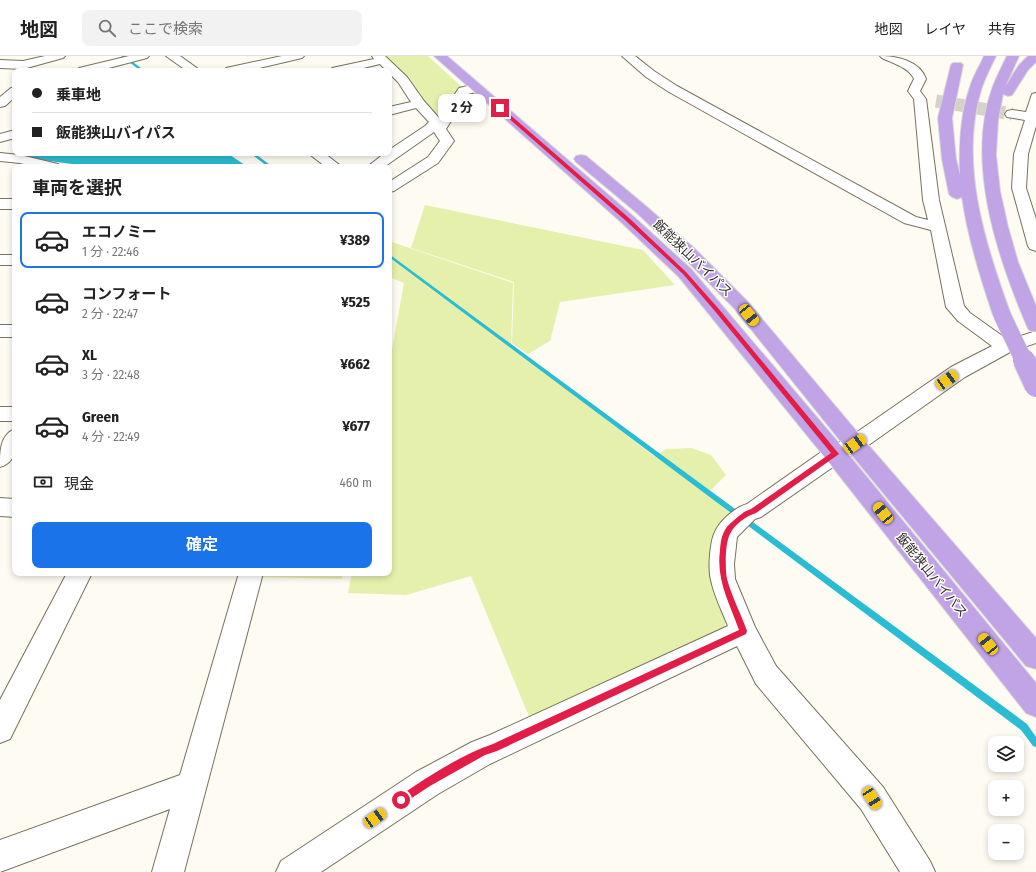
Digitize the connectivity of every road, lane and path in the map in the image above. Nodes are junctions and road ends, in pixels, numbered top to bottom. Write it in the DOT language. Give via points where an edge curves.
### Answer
graph roads {
  1 [pos="59,56"];
  2 [pos="102,56"];
  3 [pos="194,56"];
  4 [pos="298,56"];
  5 [pos="440,56"];
  6 [pos="457,56"];
  7 [pos="628,56"];
  8 [pos="886,56"];
  9 [pos="990,56"];
  10 [pos="1013,56"];
  11 [pos="1034,56"];
  12 [pos="138,57"];
  13 [pos="175,58"];
  14 [pos="380,58"];
  15 [pos="0,64"];
  16 [pos="957,65"];
  17 [pos="117,66"];
  18 [pos="103,68"];
  19 [pos="190,68"];
  20 [pos="244,68"];
  21 [pos="346,68"];
  22 [pos="390,68"];
  23 [pos="392,69"];
  24 [pos="403,80"];
  25 [pos="392,83"];
  26 [pos="476,88"];
  27 [pos="0,89"];
  28 [pos="12,91"];
  29 [pos="12,93"];
  30 [pos="1036,97"];
  31 [pos="0,103"];
  32 [pos="419,104"];
  33 [pos="392,110"];
  34 [pos="1012,114"];
  35 [pos="1034,118"];
  36 [pos="430,129"];
  37 [pos="12,135"];
  38 [pos="0,138"];
  39 [pos="396,138"];
  40 [pos="989,150"];
  41 [pos="392,155"];
  42 [pos="319,156"];
  43 [pos="390,156"];
  44 [pos="0,157"];
  45 [pos="1036,157"];
  46 [pos="1021,160"];
  47 [pos="41,164"];
  48 [pos="331,164"];
  49 [pos="378,164"];
  50 [pos="392,186"];
  51 [pos="0,204"];
  52 [pos="12,204"];
  53 [pos="938,227"];
  54 [pos="1036,246"];
  55 [pos="0,260"];
  56 [pos="12,260"];
  57 [pos="989,279"];
  58 [pos="1035,327"];
  59 [pos="0,331"];
  60 [pos="12,331"];
  61 [pos="1005,347"];
  62 [pos="1036,386"];
  63 [pos="0,414"];
  64 [pos="12,414"];
  65 [pos="12,441"];
  66 [pos="855,444"];
  67 [pos="835,454"];
  68 [pos="0,459"];
  69 [pos="0,507"];
  70 [pos="12,508"];
  71 [pos="78,576"];
  72 [pos="250,576"];
  73 [pos="743,631"];
  74 [pos="1036,657"];
  75 [pos="1036,704"];
  76 [pos="0,729"];
  77 [pos="192,786"];
  78 [pos="0,856"];
  79 [pos="168,872"];
  80 [pos="292,872"];
  81 [pos="919,872"];
  1 -- 15 [label="street" via="23,65"];
  2 -- 17 [label="street"];
  3 -- 13 [label="street"];
  4 -- 20 [label="street"];
  5 -- 26 [label="highway, 飯能狭山バイパス"];
  6 -- 66 [label="highway, 飯能狭山バイパス" via="642,210 688,252 740,304"];
  7 -- 53 [label="street" via="673,89 910,220"];
  8 -- 53 [label="street" via="910,67 918,73 920,79 914,90 925,99 931,200"];
  9 -- 57 [label="highway" via="977,84 965,141 969,197"];
  10 -- 40 [label="highway" via="1004,69 998,88"];
  11 -- 40 [label="highway" via="1010,87"];
  12 -- 17 [label="street"];
  13 -- 19 [label="street"];
  14 -- 21 [label="street"];
  14 -- 22 [label="street"];
  16 -- 57 [label="highway" via="945,118 949,159 960,206"];
  17 -- 18 [label="street"];
  23 -- 24 [label="street"];
  24 -- 25 [label="street"];
  24 -- 32 [label="street"];
  26 -- 50 [label="street" via="464,91 439,129 447,141 433,160"];
  26 -- 67 [label="highway, 飯能狭山バイパス" via="685,273"];
  27 -- 28 [label="street"];
  29 -- 31 [label="street"];
  30 -- 35 [label="street"];
  32 -- 33 [label="street"];
  32 -- 36 [label="street" via="436,120"];
  34 -- 35 [label="street"];
  35 -- 46 [label="street"];
  36 -- 39 [label="street"];
  36 -- 41 [label="street"];
  37 -- 38 [label="street"];
  40 -- 58 [label="highway" via="995,203 1004,242"];
  42 -- 48 [label="street"];
  43 -- 49 [label="street"];
  44 -- 47 [label="street"];
  45 -- 46 [label="street"];
  46 -- 54 [label="street" via="1019,188"];
  51 -- 52 [label="street"];
  53 -- 61 [label="street" via="955,307 964,317"];
  55 -- 56 [label="street"];
  57 -- 62 [label="highway, bridge" via="1002,315"];
  58 -- 61 [label="street"];
  59 -- 60 [label="street"];
  61 -- 66 [label="street" via="958,372"];
  63 -- 64 [label="street"];
  65 -- 68 [label="street"];
  66 -- 67 [label="street"];
  66 -- 74 [label="highway, 飯能狭山バイパス"];
  67 -- 73 [label="street" via="739,519 725,535 723,579"];
  67 -- 75 [label="highway, 飯能狭山バイパス"];
  69 -- 70 [label="street"];
  71 -- 76 [label="street"];
  72 -- 77 [label="street"];
  73 -- 80 [label="street" via="482,752 427,783"];
  73 -- 81 [label="street" via="766,675 872,798"];
  77 -- 78 [label="street"];
  77 -- 79 [label="street"];
}
